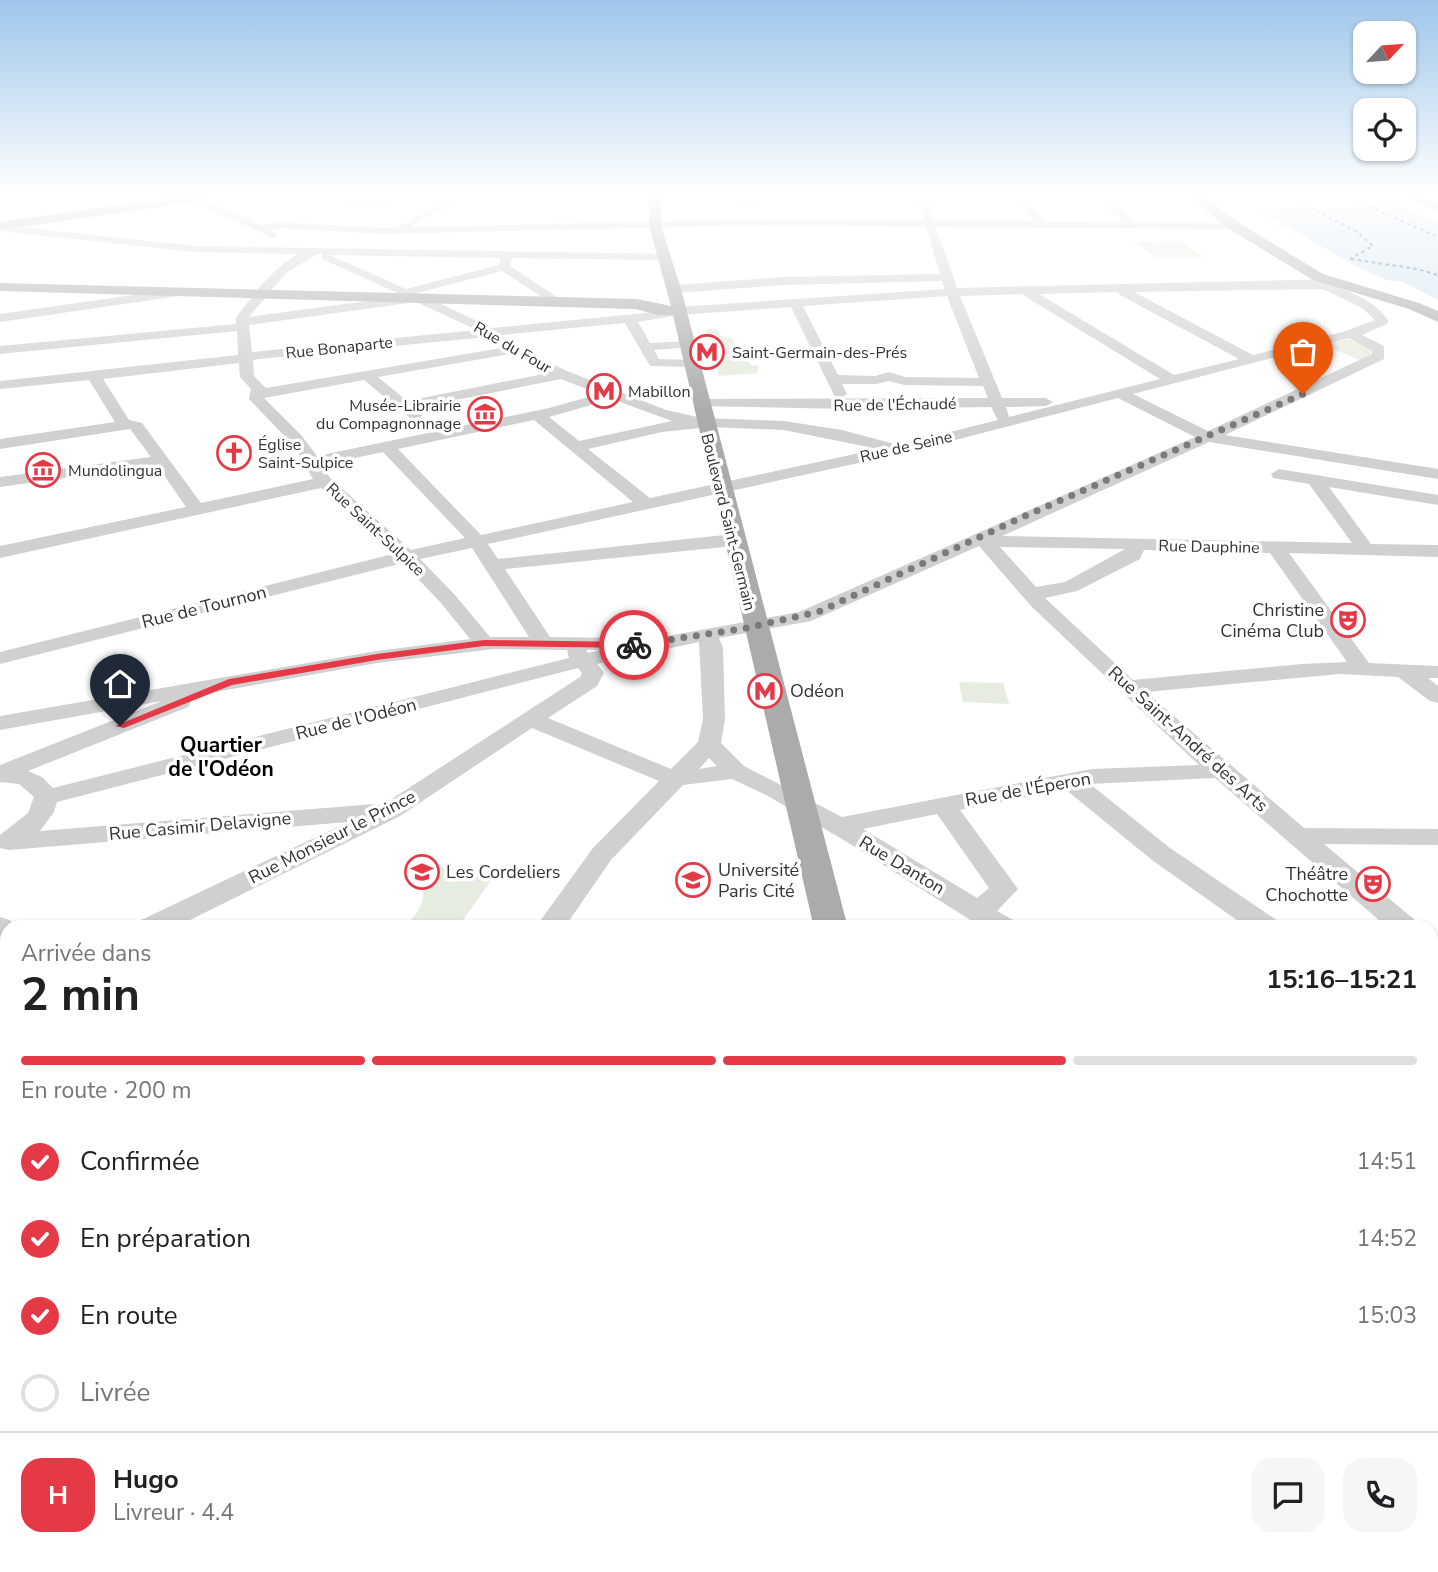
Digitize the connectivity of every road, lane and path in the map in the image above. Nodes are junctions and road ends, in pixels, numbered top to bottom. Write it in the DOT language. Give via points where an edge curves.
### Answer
graph roads {
  1 [pos="287,268"];
  2 [pos="352,268"];
  3 [pos="485,268"];
  4 [pos="514,268"];
  5 [pos="668,268"];
  6 [pos="944,268"];
  7 [pos="1302,268"];
  8 [pos="947,277"];
  9 [pos="1331,286"];
  10 [pos="0,287"];
  11 [pos="26,287"];
  12 [pos="674,289"];
  13 [pos="1120,290"];
  14 [pos="1027,291"];
  15 [pos="182,292"];
  16 [pos="952,292"];
  17 [pos="261,294"];
  18 [pos="414,295"];
  19 [pos="129,299"];
  20 [pos="556,302"];
  21 [pos="655,304"];
  22 [pos="796,304"];
  23 [pos="1417,307"];
  24 [pos="1371,309"];
  25 [pos="678,311"];
  26 [pos="32,313"];
  27 [pos="1438,317"];
  28 [pos="0,318"];
  29 [pos="629,318"];
  30 [pos="242,324"];
  31 [pos="491,332"];
  32 [pos="1351,334"];
  33 [pos="126,337"];
  34 [pos="686,344"];
  35 [pos="38,345"];
  36 [pos="645,347"];
  37 [pos="0,350"];
  38 [pos="512,350"];
  39 [pos="245,358"];
  40 [pos="1250,359"];
  41 [pos="226,362"];
  42 [pos="691,363"];
  43 [pos="365,374"];
  44 [pos="562,374"];
  45 [pos="93,375"];
  46 [pos="247,377"];
  47 [pos="833,379"];
  48 [pos="43,380"];
  49 [pos="1172,380"];
  50 [pos="927,381"];
  51 [pos="988,382"];
  52 [pos="0,385"];
  53 [pos="1120,393"];
  54 [pos="258,394"];
  55 [pos="611,395"];
  56 [pos="849,400"];
  57 [pos="1089,401"];
  58 [pos="997,403"];
  59 [pos="404,406"];
  60 [pos="702,407"];
  61 [pos="537,415"];
  62 [pos="1005,423"];
  63 [pos="130,425"];
  64 [pos="834,434"];
  65 [pos="440,435"];
  66 [pos="1207,437"];
  67 [pos="0,444"];
  68 [pos="387,446"];
  69 [pos="575,447"];
  70 [pos="898,449"];
  71 [pos="32,458"];
  72 [pos="161,460"];
  73 [pos="312,462"];
  74 [pos="1279,474"];
  75 [pos="1438,474"];
  76 [pos="1314,480"];
  77 [pos="0,482"];
  78 [pos="324,482"];
  79 [pos="721,488"];
  80 [pos="1438,500"];
  81 [pos="646,504"];
  82 [pos="197,510"];
  83 [pos="981,537"];
  84 [pos="734,540"];
  85 [pos="477,542"];
  86 [pos="1136,544"];
  87 [pos="1276,548"];
  88 [pos="1366,550"];
  89 [pos="1438,551"];
  90 [pos="0,552"];
  91 [pos="408,556"];
  92 [pos="492,565"];
  93 [pos="1032,594"];
  94 [pos="755,626"];
  95 [pos="707,634"];
  96 [pos="484,643"];
  97 [pos="543,643"];
  98 [pos="569,643"];
  99 [pos="645,645"];
  100 [pos="0,658"];
  101 [pos="584,662"];
  102 [pos="1363,669"];
  103 [pos="1404,671"];
  104 [pos="1438,672"];
  105 [pos="229,682"];
  106 [pos="1128,687"];
  107 [pos="1438,696"];
  108 [pos="532,720"];
  109 [pos="0,723"];
  110 [pos="709,744"];
  111 [pos="735,771"];
  112 [pos="1220,771"];
  113 [pos="0,775"];
  114 [pos="675,779"];
  115 [pos="1070,780"];
  116 [pos="46,797"];
  117 [pos="799,803"];
  118 [pos="943,804"];
  119 [pos="391,811"];
  120 [pos="838,826"];
  121 [pos="1300,836"];
  122 [pos="1438,837"];
  123 [pos="4,844"];
  124 [pos="979,912"];
  125 [pos="166,920"];
  126 [pos="555,920"];
  127 [pos="829,920"];
  128 [pos="992,920"];
  129 [pos="1256,920"];
  130 [pos="1397,920"];
  1 -- 17 [label="street"];
  2 -- 18 [label="street, Rue du Four"];
  3 -- 18 [label="street"];
  4 -- 20 [label="street"];
  5 -- 12 [label="main road"];
  6 -- 8 [label="street"];
  7 -- 9 [label="main road"];
  8 -- 12 [label="street"];
  8 -- 16 [label="street"];
  9 -- 13 [label="street"];
  9 -- 23 [label="main road"];
  9 -- 24 [label="street"];
  10 -- 11 [label="main road"];
  11 -- 15 [label="main road"];
  11 -- 26 [label="street"];
  12 -- 21 [label="main road"];
  12 -- 25 [label="main road, Boulevard Saint-Germain"];
  13 -- 14 [label="street"];
  13 -- 40 [label="street"];
  14 -- 16 [label="street"];
  14 -- 49 [label="street"];
  15 -- 17 [label="main road"];
  15 -- 19 [label="street"];
  16 -- 22 [label="street"];
  16 -- 51 [label="street"];
  17 -- 18 [label="main road"];
  17 -- 30 [label="street"];
  18 -- 20 [label="main road"];
  18 -- 30 [label="street"];
  18 -- 31 [label="street, Rue du Four"];
  19 -- 26 [label="street"];
  19 -- 33 [label="street"];
  20 -- 21 [label="main road"];
  21 -- 25 [label="main road"];
  22 -- 25 [label="street, Rue Bonaparte"];
  22 -- 47 [label="street"];
  23 -- 24 [label="street"];
  23 -- 27 [label="main road"];
  24 -- 32 [label="street, Rue de Seine" via="1382,321"];
  25 -- 29 [label="street, Rue Bonaparte"];
  25 -- 34 [label="main road, Boulevard Saint-Germain"];
  26 -- 28 [label="street"];
  26 -- 35 [label="street"];
  29 -- 31 [label="street, Rue Bonaparte"];
  29 -- 36 [label="street"];
  30 -- 33 [label="street"];
  30 -- 39 [label="street"];
  31 -- 38 [label="street, Rue du Four"];
  31 -- 39 [label="street, Rue Bonaparte"];
  32 -- 40 [label="street, Rue de Seine"];
  32 -- 66 [label="street" via="1378,349 1379,356"];
  33 -- 35 [label="street"];
  34 -- 36 [label="street"];
  34 -- 42 [label="main road, Boulevard Saint-Germain"];
  35 -- 37 [label="street"];
  35 -- 48 [label="street"];
  36 -- 42 [label="street" via="655,363"];
  38 -- 43 [label="street"];
  38 -- 44 [label="street, Rue du Four"];
  39 -- 41 [label="street, Rue Bonaparte"];
  39 -- 46 [label="street"];
  40 -- 49 [label="street, Rue de Seine"];
  41 -- 45 [label="street, Rue Bonaparte"];
  41 -- 46 [label="street"];
  42 -- 60 [label="main road, Boulevard Saint-Germain"];
  43 -- 54 [label="street"];
  43 -- 59 [label="street"];
  44 -- 55 [label="street, Rue du Four"];
  44 -- 59 [label="street"];
  45 -- 48 [label="street, Rue Bonaparte"];
  45 -- 63 [label="street"];
  46 -- 54 [label="street, Rue Saint-Sulpice" via="259,388"];
  47 -- 50 [label="street" via="891,385"];
  47 -- 56 [label="street"];
  48 -- 52 [label="street, Rue Bonaparte"];
  49 -- 53 [label="street, Rue de Seine"];
  50 -- 51 [label="street"];
  50 -- 56 [label="street" via="929,393"];
  51 -- 58 [label="street"];
  53 -- 57 [label="street, Rue de Seine"];
  53 -- 66 [label="street"];
  54 -- 73 [label="street, Rue Saint-Sulpice" via="256,399 301,444"];
  55 -- 60 [label="street, Rue du Four" via="662,414"];
  55 -- 61 [label="street"];
  56 -- 58 [label="street, Rue de l'Échaudé"];
  56 -- 60 [label="street, Rue de l'Échaudé"];
  56 -- 64 [label="street" via="853,410"];
  57 -- 58 [label="street, Rue de l'Échaudé"];
  57 -- 62 [label="street, Rue de Seine"];
  58 -- 62 [label="street"];
  59 -- 65 [label="street"];
  60 -- 64 [label="street" via="734,423"];
  60 -- 69 [label="street" via="676,424"];
  60 -- 79 [label="main road, Boulevard Saint-Germain"];
  61 -- 65 [label="street"];
  61 -- 69 [label="street"];
  62 -- 70 [label="street, Rue de Seine"];
  63 -- 71 [label="street"];
  63 -- 72 [label="street"];
  64 -- 70 [label="street"];
  65 -- 68 [label="street"];
  66 -- 75 [label="street"];
  66 -- 83 [label="street"];
  67 -- 71 [label="street"];
  68 -- 73 [label="street"];
  68 -- 85 [label="street"];
  69 -- 81 [label="street"];
  70 -- 79 [label="street, Rue de Seine"];
  71 -- 72 [label="street"];
  71 -- 77 [label="street"];
  72 -- 82 [label="street"];
  73 -- 78 [label="street, Rue Saint-Sulpice"];
  74 -- 76 [label="street"];
  76 -- 80 [label="street"];
  76 -- 88 [label="street"];
  78 -- 82 [label="street"];
  78 -- 91 [label="street, Rue Saint-Sulpice"];
  79 -- 81 [label="street, Rue de Seine"];
  79 -- 84 [label="main road, Boulevard Saint-Germain"];
  81 -- 85 [label="street, Rue de Seine"];
  82 -- 90 [label="street"];
  83 -- 86 [label="street, Rue Dauphine"];
  83 -- 93 [label="street, Rue Saint-André des Arts"];
  83 -- 94 [label="street" via="818,612"];
  84 -- 92 [label="street"];
  84 -- 94 [label="main road, Boulevard Saint-Germain"];
  85 -- 91 [label="street, Rue de Seine"];
  85 -- 92 [label="street"];
  86 -- 87 [label="street, Rue Dauphine"];
  86 -- 93 [label="street" via="1133,555 1070,587"];
  87 -- 88 [label="street, Rue Dauphine"];
  87 -- 102 [label="street"];
  88 -- 89 [label="street, Rue Dauphine"];
  91 -- 96 [label="street, Rue Saint-Sulpice"];
  91 -- 100 [label="street, Rue de Tournon"];
  92 -- 97 [label="street"];
  93 -- 106 [label="street, Rue Saint-André des Arts"];
  94 -- 95 [label="street"];
  94 -- 117 [label="main road, Boulevard Saint-Germain"];
  95 -- 99 [label="street"];
  95 -- 110 [label="street" via="712,648 714,719"];
  96 -- 97 [label="street"];
  96 -- 105 [label="street"];
  97 -- 98 [label="street"];
  98 -- 99 [label="street"];
  98 -- 101 [label="street"];
  99 -- 101 [label="street, Rue de l'Odéon"];
  101 -- 108 [label="street, Rue Monsieur le Prince" via="593,676"];
  101 -- 116 [label="street, Rue de l'Odéon"];
  102 -- 103 [label="street"];
  102 -- 106 [label="street" via="1301,670"];
  103 -- 104 [label="street"];
  103 -- 107 [label="street"];
  105 -- 109 [label="street"];
  105 -- 113 [label="street"];
  106 -- 112 [label="street, Rue Saint-André des Arts"];
  108 -- 114 [label="street"];
  108 -- 119 [label="street, Rue Monsieur le Prince"];
  110 -- 111 [label="street"];
  110 -- 114 [label="street"];
  111 -- 114 [label="street"];
  111 -- 117 [label="street"];
  112 -- 115 [label="street, Rue de l'Éperon"];
  112 -- 121 [label="street, Rue Saint-André des Arts"];
  113 -- 116 [label="street" via="35,783"];
  114 -- 126 [label="street" via="602,854"];
  115 -- 118 [label="street, Rue de l'Éperon"];
  115 -- 129 [label="street" via="1161,854"];
  116 -- 123 [label="street" via="40,817"];
  117 -- 120 [label="street, Rue Danton"];
  117 -- 127 [label="main road, Boulevard Saint-Germain"];
  118 -- 120 [label="street, Rue de l'Éperon"];
  118 -- 124 [label="street" via="1004,889"];
  119 -- 123 [label="street, Rue Casimir Delavigne"];
  119 -- 125 [label="street, Rue Monsieur le Prince"];
  120 -- 124 [label="street, Rue Danton"];
  121 -- 122 [label="street"];
  121 -- 130 [label="street, Rue Saint-André des Arts"];
  124 -- 128 [label="street, Rue Danton"];
}
